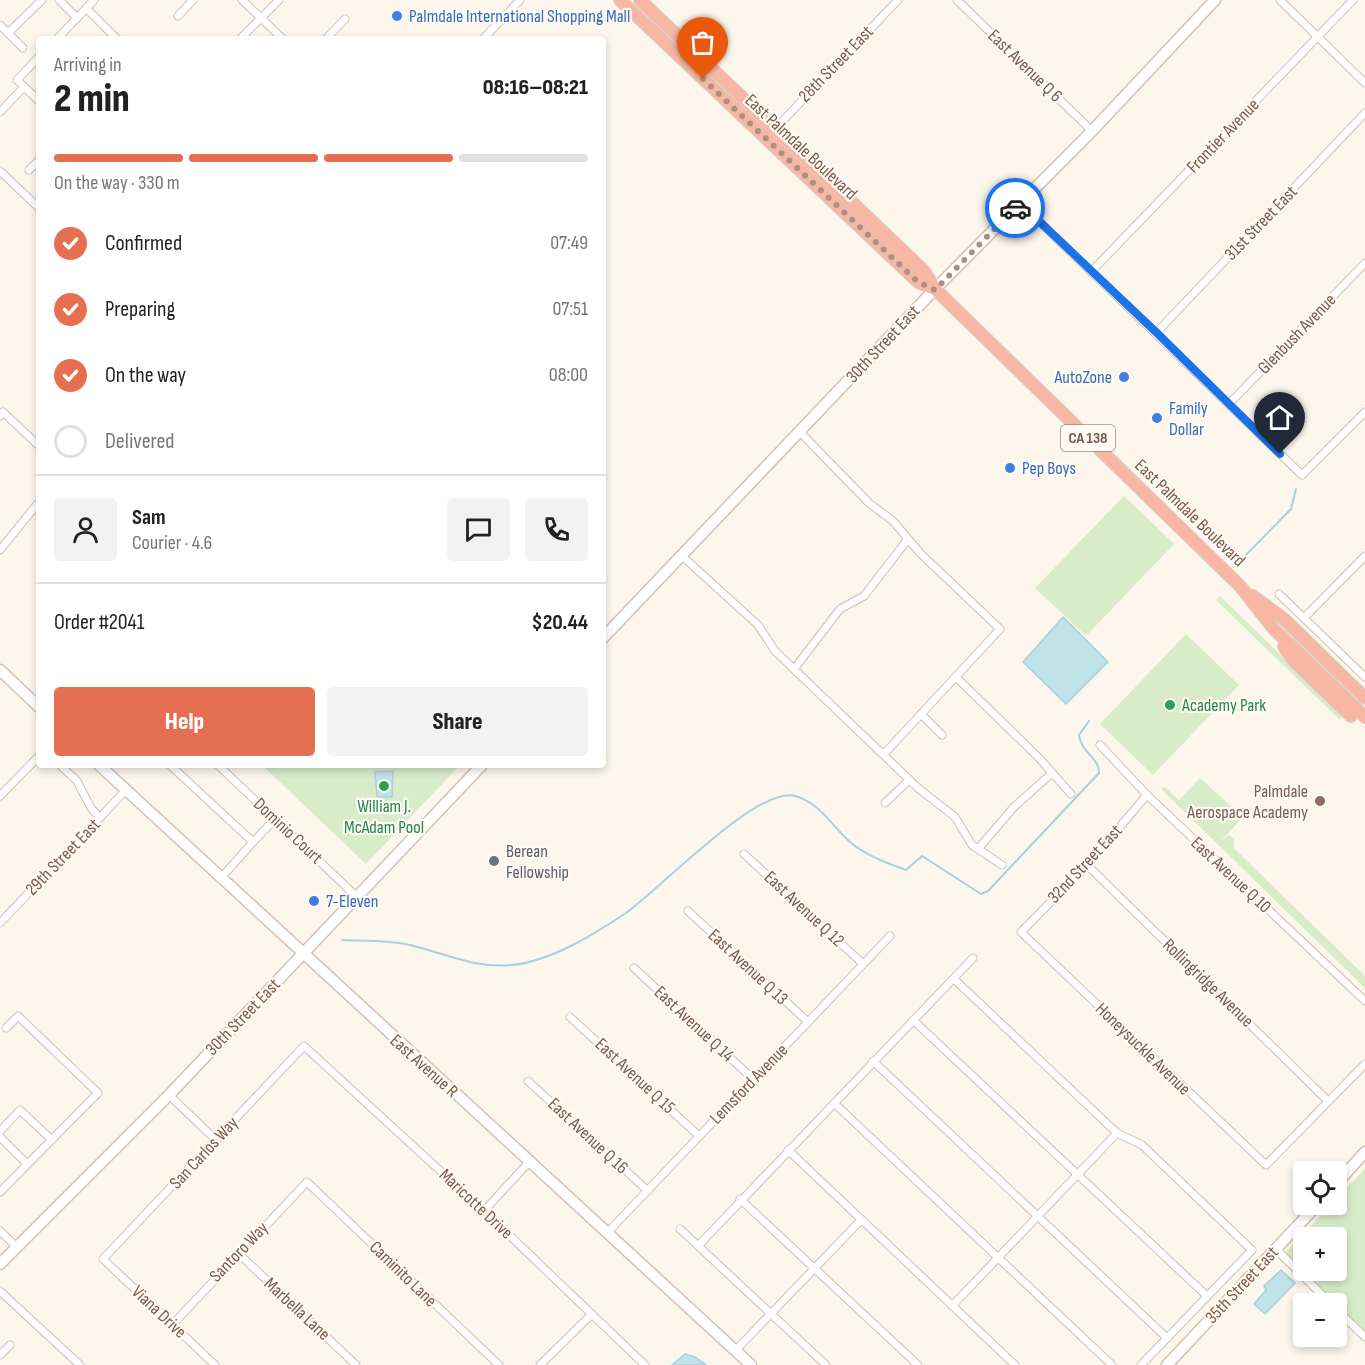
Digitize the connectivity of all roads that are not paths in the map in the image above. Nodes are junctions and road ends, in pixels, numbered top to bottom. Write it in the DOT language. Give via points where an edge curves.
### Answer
graph roads {
  1 [pos="42,0"];
  2 [pos="59,0"];
  3 [pos="94,0"];
  4 [pos="242,0"];
  5 [pos="279,0"];
  6 [pos="520,0"];
  7 [pos="620,0"];
  8 [pos="639,0"];
  9 [pos="898,0"];
  10 [pos="957,0"];
  11 [pos="1215,0"];
  12 [pos="1280,0"];
  13 [pos="1353,0"];
  14 [pos="190,1"];
  15 [pos="86,8"];
  16 [pos="178,16"];
  17 [pos="77,18"];
  18 [pos="261,18"];
  19 [pos="345,19"];
  20 [pos="0,25"];
  21 [pos="8,33"];
  22 [pos="60,36"];
  23 [pos="114,36"];
  24 [pos="243,36"];
  25 [pos="280,36"];
  26 [pos="332,36"];
  27 [pos="486,36"];
  28 [pos="1318,37"];
  29 [pos="23,48"];
  30 [pos="36,60"];
  31 [pos="1365,83"];
  32 [pos="24,87"];
  33 [pos="36,98"];
  34 [pos="0,112"];
  35 [pos="1365,113"];
  36 [pos="775,129"];
  37 [pos="1092,131"];
  38 [pos="36,163"];
  39 [pos="29,170"];
  40 [pos="0,171"];
  41 [pos="1020,203"];
  42 [pos="36,205"];
  43 [pos="1365,263"];
  44 [pos="1091,272"];
  45 [pos="935,290"];
  46 [pos="1157,333"];
  47 [pos="1229,404"];
  48 [pos="1365,412"];
  49 [pos="2,414"];
  50 [pos="800,432"];
  51 [pos="36,443"];
  52 [pos="36,506"];
  53 [pos="908,539"];
  54 [pos="0,550"];
  55 [pos="681,555"];
  56 [pos="1365,556"];
  57 [pos="1240,586"];
  58 [pos="1279,594"];
  59 [pos="1304,618"];
  60 [pos="1277,632"];
  61 [pos="606,635"];
  62 [pos="795,668"];
  63 [pos="0,670"];
  64 [pos="956,677"];
  65 [pos="1365,677"];
  66 [pos="1365,698"];
  67 [pos="36,704"];
  68 [pos="921,714"];
  69 [pos="1351,716"];
  70 [pos="1365,717"];
  71 [pos="942,735"];
  72 [pos="1100,745"];
  73 [pos="884,753"];
  74 [pos="36,759"];
  75 [pos="63,768"];
  76 [pos="102,768"];
  77 [pos="173,768"];
  78 [pos="221,768"];
  79 [pos="479,768"];
  80 [pos="1052,773"];
  81 [pos="909,780"];
  82 [pos="125,791"];
  83 [pos="1071,794"];
  84 [pos="1147,795"];
  85 [pos="0,796"];
  86 [pos="885,803"];
  87 [pos="100,818"];
  88 [pos="275,819"];
  89 [pos="253,842"];
  90 [pos="978,849"];
  91 [pos="744,854"];
  92 [pos="1002,865"];
  93 [pos="1086,865"];
  94 [pos="220,879"];
  95 [pos="357,897"];
  96 [pos="688,911"];
  97 [pos="0,923"];
  98 [pos="1021,932"];
  99 [pos="890,936"];
  100 [pos="302,955"];
  101 [pos="973,958"];
  102 [pos="863,964"];
  103 [pos="634,968"];
  104 [pos="954,979"];
  105 [pos="1365,1001"];
  106 [pos="570,1017"];
  107 [pos="913,1020"];
  108 [pos="808,1022"];
  109 [pos="6,1028"];
  110 [pos="304,1046"];
  111 [pos="873,1061"];
  112 [pos="1365,1064"];
  113 [pos="754,1080"];
  114 [pos="528,1081"];
  115 [pos="168,1095"];
  116 [pos="1329,1101"];
  117 [pos="834,1103"];
  118 [pos="0,1131"];
  119 [pos="1117,1133"];
  120 [pos="699,1136"];
  121 [pos="0,1137"];
  122 [pos="51,1139"];
  123 [pos="217,1141"];
  124 [pos="788,1150"];
  125 [pos="1363,1156"];
  126 [pos="529,1162"];
  127 [pos="27,1164"];
  128 [pos="1347,1173"];
  129 [pos="1078,1174"];
  130 [pos="307,1182"];
  131 [pos="648,1191"];
  132 [pos="0,1192"];
  133 [pos="740,1199"];
  134 [pos="484,1211"];
  135 [pos="1307,1215"];
  136 [pos="1039,1216"];
  137 [pos="861,1220"];
  138 [pos="680,1229"];
  139 [pos="0,1231"];
  140 [pos="607,1233"];
  141 [pos="698,1245"];
  142 [pos="16,1247"];
  143 [pos="1276,1249"];
  144 [pos="238,1253"];
  145 [pos="999,1258"];
  146 [pos="103,1259"];
  147 [pos="0,1264"];
  148 [pos="814,1269"];
  149 [pos="0,1291"];
  150 [pos="1320,1293"];
  151 [pos="1207,1296"];
  152 [pos="952,1306"];
  153 [pos="592,1314"];
  154 [pos="772,1314"];
  155 [pos="1347,1320"];
  156 [pos="173,1324"];
  157 [pos="1365,1337"];
  158 [pos="1167,1338"];
  159 [pos="10,1345"];
  160 [pos="735,1351"];
  161 [pos="0,1355"];
  162 [pos="80,1365"];
  163 [pos="215,1365"];
  164 [pos="356,1365"];
  165 [pos="499,1365"];
  166 [pos="540,1365"];
  167 [pos="645,1365"];
  168 [pos="751,1365"];
  169 [pos="826,1365"];
  170 [pos="918,1365"];
  171 [pos="1015,1365"];
  172 [pos="1112,1365"];
  173 [pos="1141,1365"];
  174 [pos="1167,1365"];
  1 -- 21 [label="street"];
  2 -- 17 [label="street"];
  3 -- 15 [label="street"];
  4 -- 18 [label="street"];
  5 -- 18 [label="street"];
  6 -- 27 [label="street"];
  7 -- 45 [label="highway, East Palmdale Boulevard / CA 138" via="918,282"];
  8 -- 36 [label="highway, East Palmdale Boulevard / CA 138"];
  9 -- 36 [label="street, 28th Street East"];
  10 -- 37 [label="street, East Avenue Q 6"];
  11 -- 37 [label="street, 30th Street East"];
  12 -- 28 [label="street"];
  13 -- 28 [label="street, Frontier Avenue"];
  14 -- 16 [label="street"];
  15 -- 17 [label="street"];
  15 -- 23 [label="street"];
  17 -- 22 [label="street"];
  18 -- 24 [label="street"];
  18 -- 25 [label="street"];
  19 -- 26 [label="street"];
  20 -- 21 [label="street"];
  21 -- 29 [label="street"];
  28 -- 31 [label="street"];
  28 -- 44 [label="street, Frontier Avenue"];
  30 -- 32 [label="street" via="17,80"];
  32 -- 33 [label="street"];
  32 -- 34 [label="street"];
  35 -- 46 [label="street, 31st Street East"];
  36 -- 45 [label="highway, East Palmdale Boulevard / CA 138" via="924,271"];
  37 -- 41 [label="street, 30th Street East"];
  38 -- 39 [label="street"];
  40 -- 42 [label="street"];
  41 -- 44 [label="street"];
  41 -- 45 [label="street, 30th Street East"];
  43 -- 47 [label="street, Glenbush Avenue"];
  44 -- 46 [label="street"];
  45 -- 50 [label="street, 30th Street East"];
  45 -- 57 [label="highway, East Palmdale Boulevard / CA 138"];
  46 -- 47 [label="street"];
  47 -- 48 [label="street" via="1302,475"];
  49 -- 51 [label="street"];
  50 -- 53 [label="street"];
  50 -- 55 [label="street, 30th Street East"];
  52 -- 54 [label="street"];
  53 -- 62 [label="street" via="864,596 840,609"];
  53 -- 64 [label="street" via="1000,629"];
  55 -- 61 [label="street, 30th Street East"];
  55 -- 62 [label="street" via="758,625 775,651"];
  56 -- 59 [label="street"];
  57 -- 60 [label="highway, East Palmdale Boulevard"];
  57 -- 66 [label="highway, East Palmdale Boulevard / CA 138" via="1286,620"];
  58 -- 59 [label="street"];
  59 -- 65 [label="street"];
  60 -- 69 [label="highway" via="1294,661"];
  60 -- 70 [label="highway, East Palmdale Boulevard"];
  62 -- 73 [label="street"];
  63 -- 67 [label="street"];
  64 -- 68 [label="street"];
  64 -- 80 [label="street"];
  68 -- 71 [label="street"];
  68 -- 73 [label="street"];
  72 -- 84 [label="street, East Avenue Q 10"];
  73 -- 81 [label="street"];
  74 -- 85 [label="street"];
  75 -- 87 [label="street" via="77,781"];
  76 -- 82 [label="street, East Avenue R"];
  77 -- 89 [label="street"];
  78 -- 88 [label="street, Dominio Court"];
  79 -- 95 [label="street, 30th Street East"];
  80 -- 83 [label="street"];
  80 -- 90 [label="street" via="1014,807"];
  81 -- 86 [label="street"];
  81 -- 90 [label="street" via="955,818 972,846"];
  82 -- 87 [label="street, 29th Street East"];
  82 -- 94 [label="street, East Avenue R"];
  84 -- 93 [label="street, 32nd Street East"];
  84 -- 105 [label="street, East Avenue Q 10"];
  87 -- 97 [label="street, 29th Street East"];
  88 -- 89 [label="street"];
  88 -- 95 [label="street, Dominio Court"];
  89 -- 94 [label="street"];
  90 -- 92 [label="street"];
  91 -- 102 [label="street, East Avenue Q 12"];
  93 -- 98 [label="street, 32nd Street East"];
  93 -- 116 [label="street, Rollingridge Avenue"];
  94 -- 100 [label="street, East Avenue R"];
  95 -- 100 [label="street, 30th Street East"];
  96 -- 108 [label="street, East Avenue Q 13"];
  98 -- 116 [label="street, Honeysuckle Avenue" via="1266,1165"];
  99 -- 102 [label="street, Lemsford Avenue"];
  100 -- 115 [label="street, 30th Street East"];
  100 -- 126 [label="street, East Avenue R"];
  101 -- 104 [label="street"];
  102 -- 108 [label="street, Lemsford Avenue"];
  103 -- 113 [label="street, East Avenue Q 14"];
  104 -- 107 [label="street"];
  104 -- 119 [label="street"];
  106 -- 120 [label="street, East Avenue Q 15"];
  107 -- 111 [label="street"];
  107 -- 129 [label="street"];
  108 -- 113 [label="street, Lemsford Avenue"];
  109 -- 122 [label="street" via="18,1016 98,1093"];
  110 -- 123 [label="street, San Carlos Way"];
  110 -- 134 [label="street, Maricotte Drive"];
  111 -- 117 [label="street"];
  111 -- 136 [label="street"];
  112 -- 116 [label="street"];
  113 -- 120 [label="street, Lemsford Avenue"];
  114 -- 131 [label="street, East Avenue Q 16"];
  115 -- 123 [label="street"];
  115 -- 142 [label="street, 30th Street East"];
  117 -- 124 [label="street"];
  117 -- 145 [label="street"];
  118 -- 122 [label="street" via="20,1110"];
  119 -- 129 [label="street"];
  119 -- 151 [label="street" via="1142,1145 1252,1250"];
  120 -- 131 [label="street, Lemsford Avenue"];
  121 -- 127 [label="street"];
  122 -- 127 [label="street"];
  123 -- 146 [label="street, San Carlos Way"];
  124 -- 133 [label="street"];
  124 -- 137 [label="street"];
  125 -- 128 [label="street"];
  126 -- 134 [label="street"];
  126 -- 140 [label="street, East Avenue R"];
  127 -- 132 [label="street"];
  129 -- 136 [label="street"];
  129 -- 151 [label="street"];
  130 -- 144 [label="street, Santoro Way"];
  130 -- 165 [label="street, Caminito Lane"];
  131 -- 140 [label="street, Lemsford Avenue"];
  133 -- 141 [label="street"];
  133 -- 148 [label="street"];
  134 -- 153 [label="street, Maricotte Drive"];
  135 -- 143 [label="street, 35th Street East"];
  136 -- 145 [label="street"];
  136 -- 158 [label="street"];
  137 -- 148 [label="street"];
  137 -- 152 [label="street"];
  138 -- 141 [label="street"];
  139 -- 142 [label="street"];
  140 -- 160 [label="street, East Avenue R"];
  141 -- 154 [label="street"];
  142 -- 147 [label="street, 30th Street East"];
  143 -- 150 [label="street"];
  143 -- 174 [label="street, 35th Street East"];
  144 -- 156 [label="street, Santoro Way"];
  144 -- 164 [label="street, Marbella Lane"];
  145 -- 152 [label="street"];
  145 -- 172 [label="street"];
  146 -- 156 [label="street, Viana Drive"];
  148 -- 154 [label="street"];
  148 -- 170 [label="street"];
  149 -- 162 [label="street"];
  151 -- 158 [label="street"];
  152 -- 171 [label="street"];
  153 -- 166 [label="street"];
  153 -- 167 [label="street, Maricotte Drive"];
  154 -- 160 [label="street"];
  154 -- 169 [label="street"];
  155 -- 157 [label="street"];
  156 -- 163 [label="street, Viana Drive"];
  158 -- 173 [label="street"];
  159 -- 161 [label="street"];
  160 -- 168 [label="street, East Avenue R"];
}
